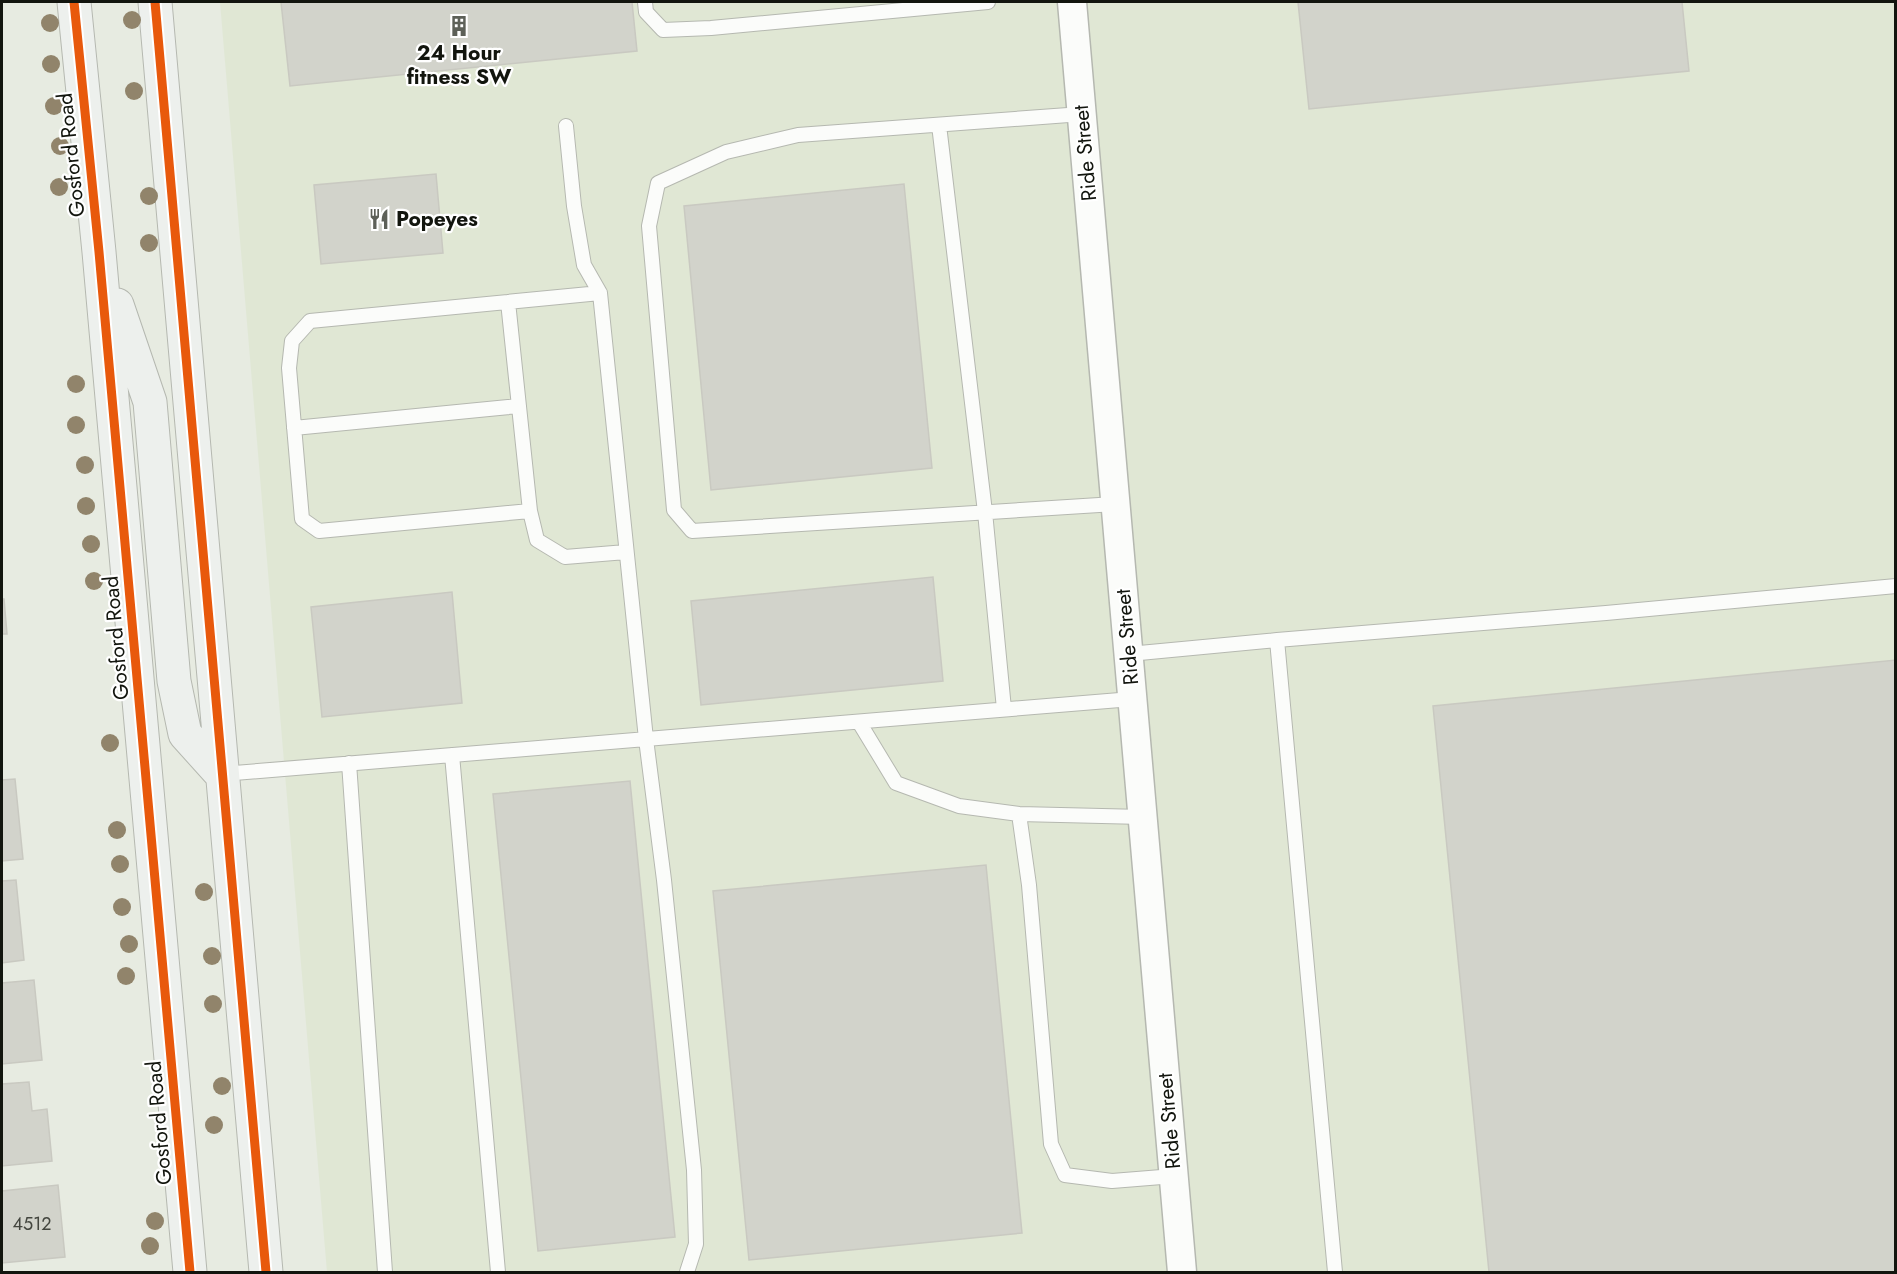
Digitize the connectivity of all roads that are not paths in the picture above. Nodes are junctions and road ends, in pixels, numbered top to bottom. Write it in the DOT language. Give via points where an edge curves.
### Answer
graph roads {
  1 [pos="74,2"];
  2 [pos="155,2"];
  3 [pos="645,2"];
  4 [pos="988,2"];
  5 [pos="1072,2"];
  6 [pos="950,3"];
  7 [pos="1082,114"];
  8 [pos="939,125"];
  9 [pos="566,126"];
  10 [pos="99,252"];
  11 [pos="600,293"];
  12 [pos="508,302"];
  13 [pos="519,406"];
  14 [pos="294,428"];
  15 [pos="1115,504"];
  16 [pos="530,511"];
  17 [pos="985,512"];
  18 [pos="626,552"];
  19 [pos="1896,586"];
  20 [pos="1277,640"];
  21 [pos="1129,654"];
  22 [pos="1132,699"];
  23 [pos="1004,710"];
  24 [pos="859,722"];
  25 [pos="646,739"];
  26 [pos="452,755"];
  27 [pos="349,763"];
  28 [pos="221,774"];
  29 [pos="1019,814"];
  30 [pos="1143,817"];
  31 [pos="1174,1176"];
  32 [pos="190,1272"];
  33 [pos="266,1272"];
  34 [pos="386,1272"];
  35 [pos="498,1272"];
  36 [pos="687,1272"];
  37 [pos="1182,1272"];
  38 [pos="1335,1272"];
  1 -- 10 [label="main road, Gosford Road"];
  2 -- 28 [label="main road"];
  3 -- 6 [label="lane" via="646,12 663,30"];
  4 -- 6 [label="lane"];
  5 -- 7 [label="street, Ride Street"];
  7 -- 8 [label="lane"];
  7 -- 15 [label="street, Ride Street"];
  8 -- 17 [label="lane"];
  8 -- 17 [label="lane" via="798,135 726,152 658,183 649,226 674,510 692,531"];
  9 -- 11 [label="lane" via="584,265"];
  10 -- 28 [label="main road" via="150,402 174,681 185,734"];
  10 -- 32 [label="main road, Gosford Road"];
  11 -- 12 [label="lane"];
  11 -- 18 [label="lane"];
  12 -- 13 [label="lane"];
  12 -- 14 [label="lane" via="310,321 292,341 289,368"];
  13 -- 14 [label="lane"];
  13 -- 16 [label="lane"];
  14 -- 16 [label="lane" via="302,519 319,531"];
  15 -- 17 [label="lane"];
  15 -- 21 [label="street, Ride Street"];
  16 -- 18 [label="lane" via="537,540 565,557"];
  17 -- 23 [label="lane"];
  18 -- 25 [label="lane"];
  19 -- 20 [label="lane"];
  20 -- 21 [label="lane"];
  20 -- 38 [label="lane"];
  21 -- 22 [label="street, Ride Street"];
  22 -- 23 [label="lane"];
  22 -- 30 [label="street, Ride Street"];
  23 -- 24 [label="lane"];
  24 -- 25 [label="lane"];
  24 -- 29 [label="lane" via="896,783 959,806"];
  25 -- 26 [label="lane"];
  25 -- 36 [label="lane" via="694,1170 696,1244"];
  26 -- 27 [label="lane"];
  26 -- 35 [label="lane"];
  27 -- 28 [label="lane"];
  27 -- 34 [label="lane"];
  28 -- 33 [label="main road"];
  29 -- 30 [label="lane"];
  29 -- 31 [label="lane" via="1029,885 1051,1144 1065,1175 1112,1181"];
  30 -- 31 [label="street, Ride Street"];
  31 -- 37 [label="street, Ride Street"];
}
